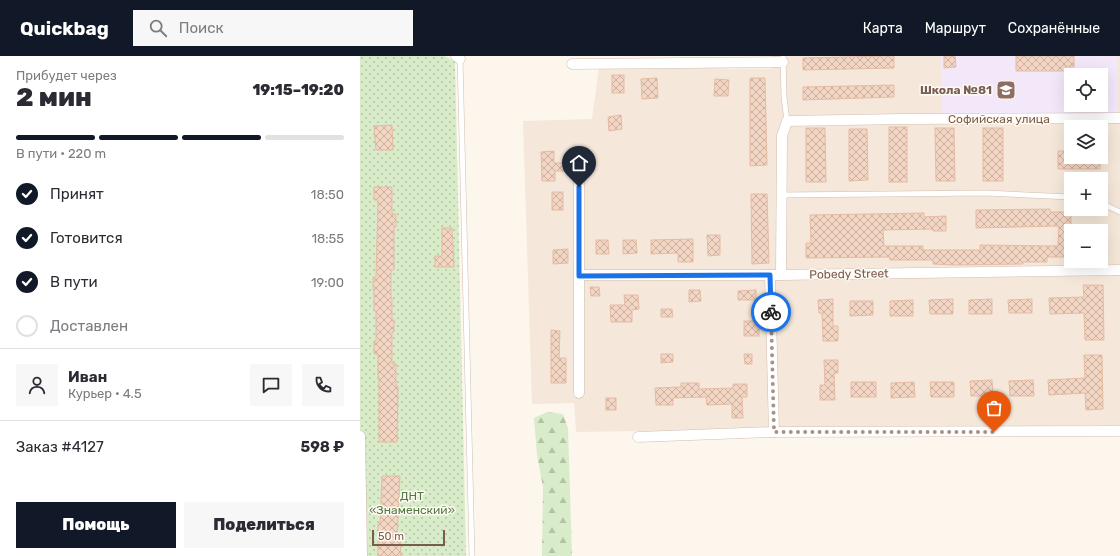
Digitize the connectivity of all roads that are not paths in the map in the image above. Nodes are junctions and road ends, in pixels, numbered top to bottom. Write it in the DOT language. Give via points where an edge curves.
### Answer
graph roads {
  1 [pos="459,57"];
  2 [pos="783,59"];
  3 [pos="572,64"];
  4 [pos="1120,118"];
  5 [pos="787,121"];
  6 [pos="579,157"];
  7 [pos="781,195"];
  8 [pos="1064,197"];
  9 [pos="1108,206"];
  10 [pos="1120,212"];
  11 [pos="1120,270"];
  12 [pos="781,274"];
  13 [pos="770,275"];
  14 [pos="579,276"];
  15 [pos="579,394"];
  16 [pos="1120,431"];
  17 [pos="774,432"];
  18 [pos="360,436"];
  19 [pos="638,437"];
  20 [pos="361,517"];
  21 [pos="362,556"];
  22 [pos="472,556"];
  1 -- 22 [label="lane"];
  2 -- 3 [label="street"];
  2 -- 5 [label="lane"];
  4 -- 5 [label="street, Софийская улица"];
  5 -- 7 [label="street" via="782,136"];
  6 -- 14 [label="street"];
  7 -- 8 [label="lane" via="986,193"];
  7 -- 12 [label="street"];
  9 -- 10 [label="lane"];
  11 -- 12 [label="street, Pobedy Street"];
  12 -- 13 [label="street, Pobedy Street"];
  13 -- 14 [label="street, Pobedy Street"];
  13 -- 17 [label="street"];
  14 -- 15 [label="street"];
  16 -- 17 [label="street"];
  17 -- 19 [label="street"];
  18 -- 20 [label="street"];
  20 -- 21 [label="street"];
}
